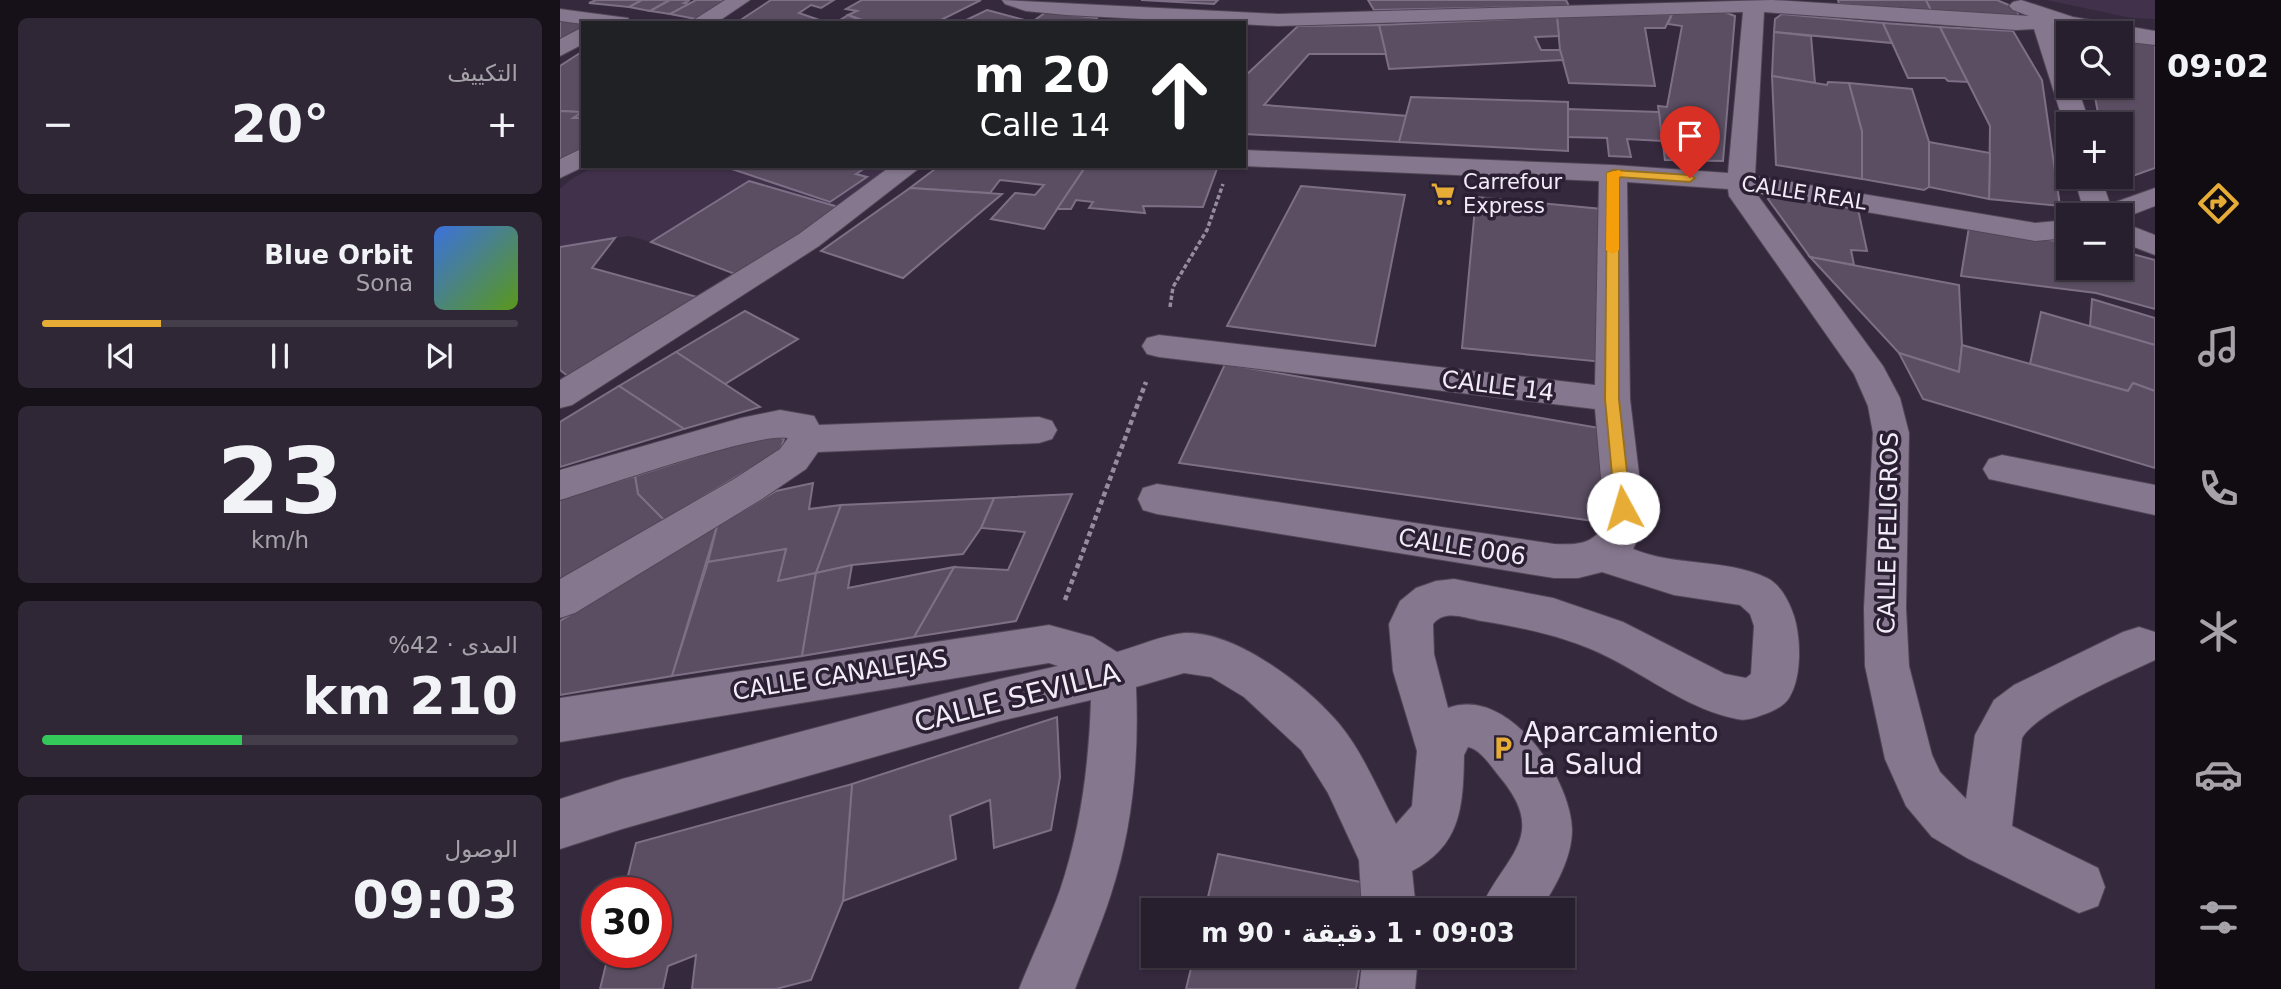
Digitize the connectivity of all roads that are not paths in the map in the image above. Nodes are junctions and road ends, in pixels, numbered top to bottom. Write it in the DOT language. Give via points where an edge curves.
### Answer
graph roads {
  1 [pos="740,0"];
  2 [pos="1322,0"];
  3 [pos="2006,0"];
  4 [pos="1025,2"];
  5 [pos="1589,5"];
  6 [pos="1754,5"];
  7 [pos="1339,9"];
  8 [pos="560,15"];
  9 [pos="2041,17"];
  10 [pos="1306,19"];
  11 [pos="1278,20"];
  12 [pos="608,21"];
  13 [pos="703,21"];
  14 [pos="2061,21"];
  15 [pos="581,35"];
  16 [pos="2133,35"];
  17 [pos="2155,38"];
  18 [pos="1253,40"];
  19 [pos="560,49"];
  20 [pos="2074,112"];
  21 [pos="581,157"];
  22 [pos="1246,158"];
  23 [pos="906,168"];
  24 [pos="560,170"];
  25 [pos="1613,173"];
  26 [pos="1741,182"];
  27 [pos="2155,196"];
  28 [pos="2133,205"];
  29 [pos="2056,229"];
  30 [pos="2133,236"];
  31 [pos="2155,246"];
  32 [pos="1159,346"];
  33 [pos="560,396"];
  34 [pos="1612,399"];
  35 [pos="1040,430"];
  36 [pos="807,439"];
  37 [pos="2002,469"];
  38 [pos="560,485"];
  39 [pos="1157,499"];
  40 [pos="2155,500"];
  41 [pos="1605,554"];
  42 [pos="560,600"];
  43 [pos="2139,646"];
  44 [pos="1113,674"];
  45 [pos="560,720"];
  46 [pos="1441,752"];
  47 [pos="560,824"];
  48 [pos="1984,840"];
  49 [pos="1385,857"];
  50 [pos="2079,887"];
  51 [pos="1388,898"];
  52 [pos="1515,898"];
  53 [pos="1390,968"];
  54 [pos="1047,989"];
  55 [pos="1387,989"];
  1 -- 13 [label="street"];
  2 -- 10 [label="street"];
  3 -- 9 [label="street"];
  4 -- 11 [label="street"];
  5 -- 6 [label="street"];
  5 -- 7 [label="street"];
  6 -- 9 [label="street" via="2016,24 2037,22"];
  6 -- 26 [label="street, CALLE PELIGROS"];
  7 -- 10 [label="street"];
  8 -- 12 [label="street"];
  9 -- 14 [label="street"];
  9 -- 20 [label="street"];
  10 -- 11 [label="street"];
  11 -- 18 [label="street"];
  15 -- 19 [label="street"];
  16 -- 17 [label="street"];
  21 -- 24 [label="street"];
  22 -- 25 [label="street, CALLE REAL"];
  23 -- 33 [label="street" via="809,240"];
  25 -- 26 [label="street, CALLE REAL"];
  25 -- 34 [label="street"];
  26 -- 29 [label="street, CALLE REAL" via="2023,230"];
  26 -- 48 [label="street, CALLE PELIGROS" via="1752,210 1866,366 1889,410 1887,666 1909,759 1923,789 1950,820"];
  27 -- 28 [label="street"];
  30 -- 31 [label="street"];
  32 -- 34 [label="street, CALLE 14"];
  34 -- 41 [label="street" via="1625,524 1620,539"];
  35 -- 36 [label="street"];
  36 -- 38 [label="street" via="801,425 780,423 678,448"];
  36 -- 42 [label="street" via="793,459 748,489"];
  37 -- 40 [label="street"];
  39 -- 41 [label="street, CALLE 006" via="1553,561 1581,562"];
  41 -- 46 [label="street" via="1674,578 1754,589 1772,607 1774,617 1772,685 1758,697 1737,699 1567,621 1514,607 1443,597 1417,610 1411,623 1416,673"];
  43 -- 48 [label="street" via="2030,700 2010,715 1999,735"];
  44 -- 45 [label="street, CALLE CANALEJAS" via="1077,650 1049,644"];
  44 -- 47 [label="street, CALLE SEVILLA" via="987,704"];
  44 -- 49 [label="street, CALLE SEVILLA" via="1184,653 1219,657 1259,682 1318,734 1345,776"];
  44 -- 54 [label="street" via="1115,728 1104,813 1090,878"];
  46 -- 49 [label="street" via="1435,816 1424,835 1407,849"];
  46 -- 52 [label="street" via="1445,737 1456,727 1479,727 1488,730 1534,783 1546,821 1541,861"];
  48 -- 50 [label="street, CALLE PELIGROS"];
  49 -- 51 [label="street"];
  53 -- 55 [label="street"];
}
